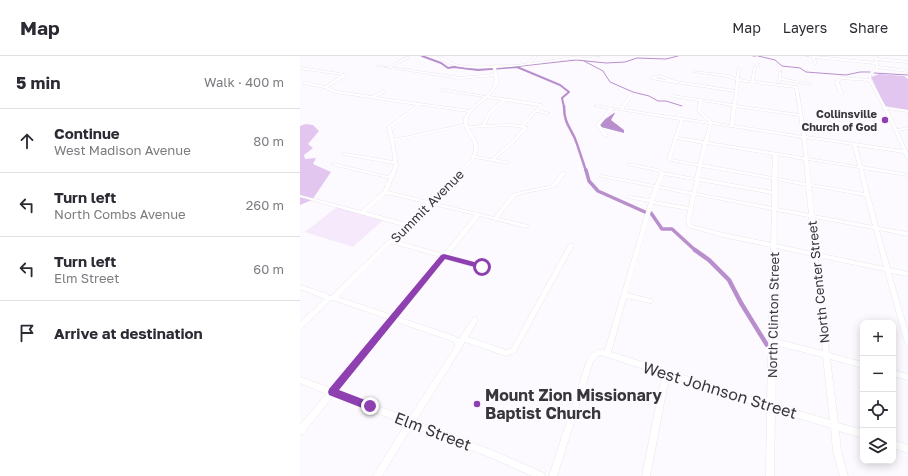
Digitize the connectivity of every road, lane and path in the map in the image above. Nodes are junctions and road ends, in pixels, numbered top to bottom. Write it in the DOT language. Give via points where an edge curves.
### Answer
graph roads {
  1 [pos="439,56"];
  2 [pos="536,56"];
  3 [pos="807,56"];
  4 [pos="408,57"];
  5 [pos="574,57"];
  6 [pos="598,57"];
  7 [pos="813,57"];
  8 [pos="875,57"];
  9 [pos="838,58"];
  10 [pos="908,62"];
  11 [pos="528,63"];
  12 [pos="759,64"];
  13 [pos="816,65"];
  14 [pos="877,65"];
  15 [pos="378,66"];
  16 [pos="416,67"];
  17 [pos="300,68"];
  18 [pos="389,68"];
  19 [pos="494,68"];
  20 [pos="739,68"];
  21 [pos="410,71"];
  22 [pos="694,72"];
  23 [pos="782,72"];
  24 [pos="908,72"];
  25 [pos="496,75"];
  26 [pos="780,79"];
  27 [pos="738,80"];
  28 [pos="870,80"];
  29 [pos="752,81"];
  30 [pos="675,82"];
  31 [pos="305,83"];
  32 [pos="779,84"];
  33 [pos="809,84"];
  34 [pos="326,87"];
  35 [pos="384,90"];
  36 [pos="444,90"];
  37 [pos="736,90"];
  38 [pos="842,94"];
  39 [pos="631,95"];
  40 [pos="487,96"];
  41 [pos="673,96"];
  42 [pos="373,97"];
  43 [pos="506,99"];
  44 [pos="702,100"];
  45 [pos="420,104"];
  46 [pos="734,105"];
  47 [pos="596,106"];
  48 [pos="612,108"];
  49 [pos="884,108"];
  50 [pos="621,110"];
  51 [pos="470,111"];
  52 [pos="536,111"];
  53 [pos="908,111"];
  54 [pos="548,113"];
  55 [pos="801,116"];
  56 [pos="682,119"];
  57 [pos="711,124"];
  58 [pos="466,126"];
  59 [pos="483,126"];
  60 [pos="732,126"];
  61 [pos="524,127"];
  62 [pos="907,129"];
  63 [pos="896,130"];
  64 [pos="606,136"];
  65 [pos="804,137"];
  66 [pos="676,138"];
  67 [pos="393,140"];
  68 [pos="706,143"];
  69 [pos="902,144"];
  70 [pos="855,145"];
  71 [pos="908,147"];
  72 [pos="906,152"];
  73 [pos="344,154"];
  74 [pos="775,154"];
  75 [pos="474,157"];
  76 [pos="908,158"];
  77 [pos="806,159"];
  78 [pos="492,160"];
  79 [pos="396,163"];
  80 [pos="508,163"];
  81 [pos="333,164"];
  82 [pos="628,164"];
  83 [pos="700,166"];
  84 [pos="861,168"];
  85 [pos="564,173"];
  86 [pos="662,173"];
  87 [pos="908,175"];
  88 [pos="392,176"];
  89 [pos="601,176"];
  90 [pos="697,179"];
  91 [pos="775,179"];
  92 [pos="808,185"];
  93 [pos="656,186"];
  94 [pos="385,192"];
  95 [pos="694,193"];
  96 [pos="774,193"];
  97 [pos="867,195"];
  98 [pos="300,196"];
  99 [pos="628,196"];
  100 [pos="651,201"];
  101 [pos="430,202"];
  102 [pos="690,209"];
  103 [pos="774,209"];
  104 [pos="362,213"];
  105 [pos="479,214"];
  106 [pos="811,216"];
  107 [pos="495,218"];
  108 [pos="407,225"];
  109 [pos="526,226"];
  110 [pos="875,228"];
  111 [pos="908,234"];
  112 [pos="390,241"];
  113 [pos="571,245"];
  114 [pos="773,245"];
  115 [pos="815,254"];
  116 [pos="444,256"];
  117 [pos="482,267"];
  118 [pos="887,269"];
  119 [pos="908,274"];
  120 [pos="300,287"];
  121 [pos="625,295"];
  122 [pos="330,298"];
  123 [pos="650,301"];
  124 [pos="391,318"];
  125 [pos="475,320"];
  126 [pos="300,326"];
  127 [pos="464,339"];
  128 [pos="773,341"];
  129 [pos="908,343"];
  130 [pos="458,346"];
  131 [pos="607,354"];
  132 [pos="826,355"];
  133 [pos="860,363"];
  134 [pos="666,373"];
  135 [pos="896,373"];
  136 [pos="908,377"];
  137 [pos="300,380"];
  138 [pos="332,392"];
  139 [pos="772,407"];
  140 [pos="411,422"];
  141 [pos="834,425"];
  142 [pos="300,431"];
  143 [pos="860,433"];
  144 [pos="896,445"];
  145 [pos="908,448"];
  146 [pos="377,476"];
  147 [pos="542,476"];
  148 [pos="553,476"];
  149 [pos="646,476"];
  150 [pos="770,476"];
  151 [pos="844,476"];
  1 -- 19 [label="street" via="460,66"];
  2 -- 11 [label="street"];
  3 -- 7 [label="street"];
  4 -- 18 [label="street"];
  5 -- 6 [label="street"];
  5 -- 11 [label="street"];
  7 -- 9 [label="street"];
  7 -- 13 [label="street"];
  8 -- 10 [label="street"];
  8 -- 14 [label="street"];
  9 -- 14 [label="street"];
  11 -- 19 [label="street"];
  12 -- 29 [label="street" via="755,66"];
  14 -- 24 [label="street"];
  14 -- 28 [label="street" via="870,74"];
  15 -- 18 [label="street"];
  16 -- 21 [label="street"];
  17 -- 34 [label="street" via="345,75"];
  18 -- 21 [label="street"];
  19 -- 25 [label="street"];
  20 -- 27 [label="street"];
  21 -- 25 [label="street" via="463,78"];
  22 -- 27 [label="street" via="728,76"];
  23 -- 26 [label="street"];
  25 -- 40 [label="street" via="497,82"];
  26 -- 32 [label="street"];
  26 -- 33 [label="street"];
  27 -- 29 [label="street"];
  27 -- 37 [label="street"];
  28 -- 38 [label="street" via="840,78 837,82"];
  28 -- 49 [label="street"];
  29 -- 32 [label="street"];
  30 -- 30 [label="street" via="657,80 652,78 658,76"];
  30 -- 37 [label="street"];
  31 -- 34 [label="street"];
  32 -- 55 [label="street, North Center Street" via="795,87"];
  34 -- 42 [label="street" via="336,92"];
  35 -- 42 [label="street"];
  36 -- 40 [label="street"];
  37 -- 46 [label="street"];
  39 -- 50 [label="street"];
  40 -- 43 [label="street"];
  40 -- 51 [label="street"];
  41 -- 44 [label="street"];
  42 -- 45 [label="street"];
  43 -- 52 [label="street" via="541,105"];
  43 -- 59 [label="street" via="490,112"];
  44 -- 46 [label="street"];
  44 -- 57 [label="street" via="699,111 710,119"];
  45 -- 51 [label="street"];
  45 -- 67 [label="street" via="390,125"];
  46 -- 55 [label="street"];
  46 -- 60 [label="street"];
  47 -- 48 [label="street"];
  48 -- 50 [label="street"];
  48 -- 64 [label="street" via="598,124"];
  49 -- 53 [label="street"];
  49 -- 63 [label="street"];
  50 -- 56 [label="street"];
  51 -- 58 [label="street" via="466,117"];
  52 -- 54 [label="street"];
  52 -- 61 [label="street"];
  55 -- 65 [label="street, North Center Street"];
  56 -- 57 [label="street"];
  56 -- 66 [label="street"];
  57 -- 60 [label="street"];
  57 -- 68 [label="street"];
  58 -- 59 [label="street"];
  58 -- 67 [label="street"];
  58 -- 75 [label="street" via="477,144"];
  59 -- 61 [label="street"];
  60 -- 65 [label="street"];
  61 -- 78 [label="street" via="512,143"];
  62 -- 63 [label="street"];
  63 -- 69 [label="street"];
  65 -- 70 [label="street"];
  65 -- 77 [label="street, North Center Street"];
  66 -- 68 [label="street"];
  66 -- 83 [label="street" via="670,160"];
  67 -- 79 [label="street"];
  68 -- 74 [label="street"];
  68 -- 83 [label="street"];
  69 -- 71 [label="street"];
  69 -- 72 [label="street"];
  70 -- 72 [label="street"];
  70 -- 84 [label="street"];
  72 -- 76 [label="street"];
  73 -- 79 [label="street"];
  74 -- 77 [label="street"];
  74 -- 91 [label="street, North Clinton Street"];
  75 -- 78 [label="street"];
  75 -- 101 [label="street, Summit Avenue"];
  77 -- 84 [label="street"];
  77 -- 92 [label="street, North Center Street"];
  78 -- 80 [label="street"];
  79 -- 88 [label="street"];
  81 -- 88 [label="street"];
  82 -- 86 [label="street"];
  83 -- 90 [label="street"];
  83 -- 91 [label="street"];
  84 -- 87 [label="street"];
  84 -- 97 [label="street"];
  85 -- 107 [label="street" via="550,187 514,196"];
  86 -- 90 [label="street"];
  86 -- 93 [label="street"];
  88 -- 94 [label="street"];
  89 -- 93 [label="street"];
  90 -- 95 [label="street"];
  90 -- 96 [label="street"];
  91 -- 92 [label="street"];
  91 -- 96 [label="street, North Clinton Street"];
  92 -- 97 [label="street"];
  92 -- 106 [label="street, North Center Street"];
  93 -- 95 [label="street"];
  93 -- 100 [label="street"];
  94 -- 101 [label="street"];
  94 -- 104 [label="street"];
  95 -- 102 [label="street"];
  95 -- 103 [label="street"];
  96 -- 103 [label="street, North Clinton Street"];
  97 -- 110 [label="street"];
  98 -- 104 [label="street"];
  99 -- 100 [label="street"];
  100 -- 102 [label="street"];
  100 -- 121 [label="street"];
  101 -- 105 [label="street"];
  101 -- 108 [label="street, Summit Avenue"];
  102 -- 114 [label="street" via="690,226"];
  103 -- 106 [label="street"];
  103 -- 114 [label="street, North Clinton Street"];
  104 -- 108 [label="street"];
  105 -- 107 [label="street"];
  105 -- 116 [label="street"];
  106 -- 110 [label="street"];
  106 -- 115 [label="street, North Center Street"];
  107 -- 109 [label="street"];
  108 -- 112 [label="street, Summit Avenue"];
  110 -- 111 [label="street"];
  110 -- 118 [label="street"];
  112 -- 116 [label="street"];
  112 -- 122 [label="street, Summit Avenue"];
  113 -- 127 [label="street" via="515,349 506,353"];
  114 -- 115 [label="street"];
  114 -- 128 [label="street, North Clinton Street"];
  115 -- 118 [label="street"];
  115 -- 132 [label="street, North Center Street"];
  116 -- 117 [label="street"];
  116 -- 124 [label="street"];
  118 -- 119 [label="street"];
  118 -- 129 [label="street"];
  120 -- 122 [label="street"];
  121 -- 123 [label="street"];
  121 -- 131 [label="street"];
  122 -- 124 [label="street"];
  122 -- 126 [label="street, Summit Avenue"];
  124 -- 130 [label="street" via="454,339"];
  124 -- 138 [label="street"];
  125 -- 127 [label="street"];
  127 -- 130 [label="street"];
  128 -- 132 [label="street"];
  128 -- 139 [label="street, North Clinton Street"];
  130 -- 140 [label="street"];
  131 -- 134 [label="street, West Johnson Street"];
  131 -- 148 [label="street" via="600,352 590,360"];
  132 -- 133 [label="street"];
  132 -- 141 [label="street, North Center Street"];
  134 -- 139 [label="street, West Johnson Street"];
  134 -- 149 [label="street"];
  135 -- 136 [label="street"];
  137 -- 138 [label="street, Elm Street"];
  138 -- 140 [label="street, Elm Street"];
  138 -- 142 [label="street"];
  139 -- 141 [label="street, West Johnson Street"];
  139 -- 150 [label="street, North Clinton Street"];
  140 -- 146 [label="street"];
  140 -- 147 [label="street, Elm Street"];
  141 -- 143 [label="street, West Johnson Street"];
  141 -- 151 [label="street, North Center Street" via="837,451"];
  144 -- 145 [label="street"];
}
